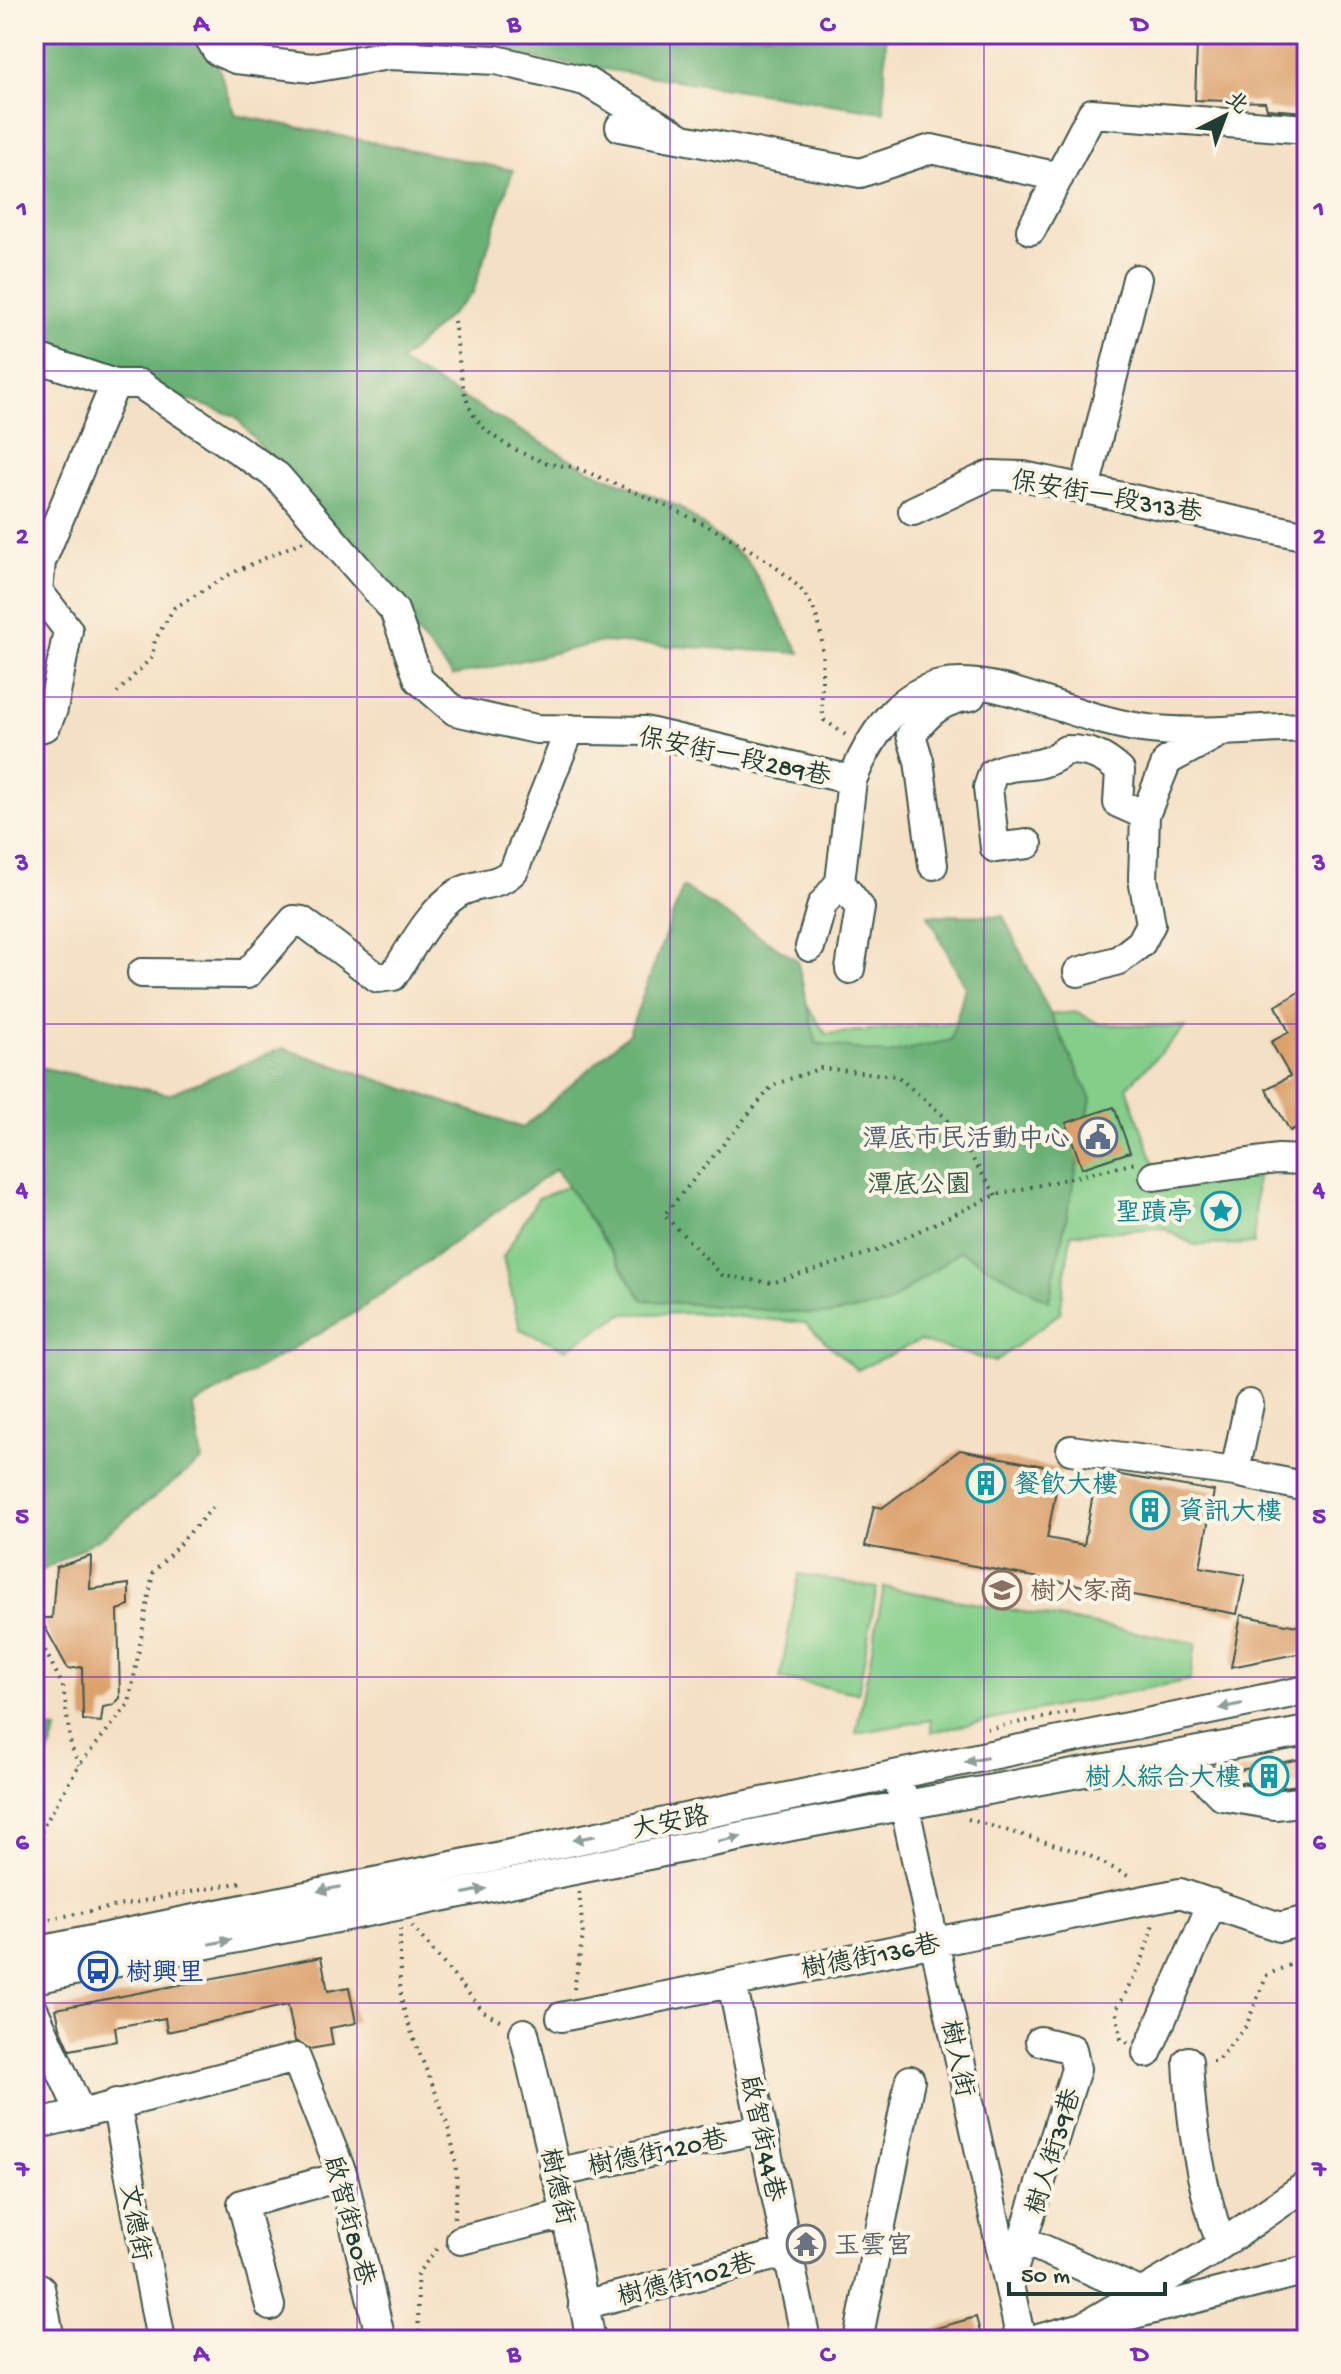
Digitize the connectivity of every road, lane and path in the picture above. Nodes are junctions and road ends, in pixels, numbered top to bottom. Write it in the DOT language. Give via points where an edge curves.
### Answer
graph roads {
  1 [pos="207,34"];
  2 [pos="620,127"];
  3 [pos="1307,129"];
  4 [pos="683,139"];
  5 [pos="1059,177"];
  6 [pos="1031,230"];
  7 [pos="1137,279"];
  8 [pos="454,321"];
  9 [pos="34,357"];
  10 [pos="115,384"];
  11 [pos="1085,489"];
  12 [pos="913,511"];
  13 [pos="328,531"];
  14 [pos="1307,536"];
  15 [pos="998,687"];
  16 [pos="117,693"];
  17 [pos="1307,727"];
  18 [pos="570,729"];
  19 [pos="34,730"];
  20 [pos="1224,731"];
  21 [pos="868,744"];
  22 [pos="852,780"];
  23 [pos="1145,815"];
  24 [pos="1028,844"];
  25 [pos="933,865"];
  26 [pos="840,882"];
  27 [pos="810,947"];
  28 [pos="850,969"];
  29 [pos="1078,972"];
  30 [pos="142,973"];
  31 [pos="1307,1160"];
  32 [pos="1154,1176"];
  33 [pos="996,1195"];
  34 [pos="1249,1404"];
  35 [pos="1071,1450"];
  36 [pos="34,1467"];
  37 [pos="1235,1472"];
  38 [pos="1307,1487"];
  39 [pos="215,1505"];
  40 [pos="34,1508"];
  41 [pos="34,1629"];
  42 [pos="1307,1690"];
  43 [pos="1307,1731"];
  44 [pos="1182,1756"];
  45 [pos="79,1765"];
  46 [pos="896,1776"];
  47 [pos="1307,1801"];
  48 [pos="905,1805"];
  49 [pos="34,1855"];
  50 [pos="1212,1903"];
  51 [pos="1307,1920"];
  52 [pos="934,1942"];
  53 [pos="34,1952"];
  54 [pos="34,1979"];
  55 [pos="732,1983"];
  56 [pos="34,2011"];
  57 [pos="561,2017"];
  58 [pos="524,2033"];
  59 [pos="1040,2041"];
  60 [pos="1147,2053"];
  61 [pos="1188,2061"];
  62 [pos="910,2080"];
  63 [pos="116,2103"];
  64 [pos="81,2114"];
  65 [pos="34,2125"];
  66 [pos="760,2129"];
  67 [pos="555,2173"];
  68 [pos="343,2176"];
  69 [pos="1307,2185"];
  70 [pos="566,2214"];
  71 [pos="461,2240"];
  72 [pos="1025,2241"];
  73 [pos="1221,2244"];
  74 [pos="789,2252"];
  75 [pos="1307,2270"];
  76 [pos="1009,2284"];
  77 [pos="40,2288"];
  78 [pos="1142,2293"];
  79 [pos="583,2305"];
  80 [pos="270,2306"];
  81 [pos="1083,2327"];
  82 [pos="581,2338"];
  83 [pos="50,2340"];
  84 [pos="161,2340"];
  85 [pos="381,2340"];
  86 [pos="806,2340"];
  87 [pos="858,2340"];
  88 [pos="1021,2340"];
  89 [pos="1034,2340"];
  1 -- 4 [label="street" via="217,51 236,59 312,68 389,55 496,60 585,81"];
  2 -- 4 [label="street"];
  3 -- 5 [label="street" via="1092,113"];
  4 -- 5 [label="street" via="860,173 931,149"];
  5 -- 6 [label="street"];
  7 -- 11 [label="street"];
  8 -- 21 [label="path" via="470,410 489,433 545,463 575,467 675,509 773,565 806,597 824,648 819,694 824,720 844,736"];
  9 -- 10 [label="street, 保安街一段289巷"];
  10 -- 13 [label="street, 保安街一段289巷" via="140,384 277,476"];
  10 -- 19 [label="street" via="41,562 38,591 68,630 53,709 46,726"];
  11 -- 12 [label="street, 保安街一段313巷" via="990,475"];
  11 -- 14 [label="street, 保安街一段313巷"];
  13 -- 16 [label="path" via="232,573 174,608 155,640 152,657"];
  13 -- 18 [label="street, 保安街一段289巷" via="394,610 419,680 435,697 455,711 499,722"];
  15 -- 20 [label="street, 保安街一段289巷" via="1141,728"];
  15 -- 21 [label="street, 保安街一段289巷" via="965,681 925,689 905,699"];
  15 -- 25 [label="street" via="988,694 952,698 927,714 911,735"];
  17 -- 20 [label="street, 保安街一段289巷"];
  18 -- 22 [label="street, 保安街一段289巷" via="645,731"];
  18 -- 30 [label="street" via="514,870 505,881 456,894 426,926 393,976 378,978 294,920 247,974"];
  20 -- 23 [label="street" via="1167,761"];
  21 -- 22 [label="street, 保安街一段289巷"];
  22 -- 26 [label="street"];
  23 -- 24 [label="street" via="1118,803 1120,771 1107,759 1088,750 1066,750 1049,763 993,773 988,788 995,848"];
  23 -- 29 [label="street" via="1143,879 1151,924 1141,943 1119,960"];
  26 -- 27 [label="street" via="822,905"];
  26 -- 28 [label="street" via="860,908"];
  31 -- 32 [label="street" via="1277,1159"];
  32 -- 33 [label="path" via="1134,1162"];
  33 -- 33 [label="path" via="876,1251 772,1283 723,1276 664,1215 773,1085 821,1068 897,1076 946,1118"];
  34 -- 37 [label="street"];
  35 -- 37 [label="street"];
  36 -- 40 [label="path" via="40,1490"];
  37 -- 38 [label="street"];
  39 -- 45 [label="path" via="153,1573 129,1704"];
  41 -- 45 [label="path" via="63,1686 71,1746"];
  42 -- 46 [label="street, 大安路, one-way"];
  43 -- 44 [label="street, 大安路"];
  44 -- 47 [label="street" via="1222,1796 1275,1805"];
  44 -- 48 [label="street, 大安路"];
  45 -- 49 [label="path" via="42,1829"];
  46 -- 48 [label="street, 樹人街"];
  46 -- 53 [label="street, 大安路, one-way"];
  48 -- 52 [label="street, 樹人街"];
  54 -- 48 [label="street, 大安路, one-way"];
  50 -- 51 [label="street" via="1280,1927"];
  50 -- 52 [label="street, 樹德街136巷" via="1180,1893"];
  50 -- 60 [label="street"];
  52 -- 55 [label="street, 樹德街136巷"];
  52 -- 76 [label="street, 樹人街"];
  55 -- 57 [label="street, 樹德街136巷"];
  55 -- 66 [label="street, 啟智街44巷"];
  56 -- 64 [label="street"];
  58 -- 67 [label="street, 樹德街"];
  59 -- 72 [label="street, 樹人街39巷" via="1072,2049 1076,2069"];
  61 -- 73 [label="street" via="1202,2189"];
  62 -- 87 [label="street"];
  63 -- 64 [label="street"];
  63 -- 68 [label="street, 啟智街80巷" via="296,2058"];
  63 -- 84 [label="street, 文德街"];
  64 -- 65 [label="street"];
  66 -- 67 [label="street, 樹德街120巷"];
  66 -- 74 [label="street, 啟智街44巷"];
  67 -- 70 [label="street, 樹德街"];
  68 -- 80 [label="street" via="242,2204"];
  68 -- 85 [label="street, 啟智街80巷"];
  69 -- 73 [label="street"];
  70 -- 71 [label="street"];
  70 -- 79 [label="street, 樹德街"];
  72 -- 76 [label="street, 樹人街39巷"];
  72 -- 78 [label="street"];
  73 -- 78 [label="street"];
  74 -- 79 [label="street, 樹德街102巷"];
  74 -- 86 [label="street, 啟智街44巷"];
  75 -- 81 [label="street"];
  76 -- 88 [label="street, 樹人街"];
  77 -- 83 [label="street"];
  78 -- 81 [label="street"];
  79 -- 82 [label="street, 樹德街"];
  81 -- 89 [label="street"];
}
